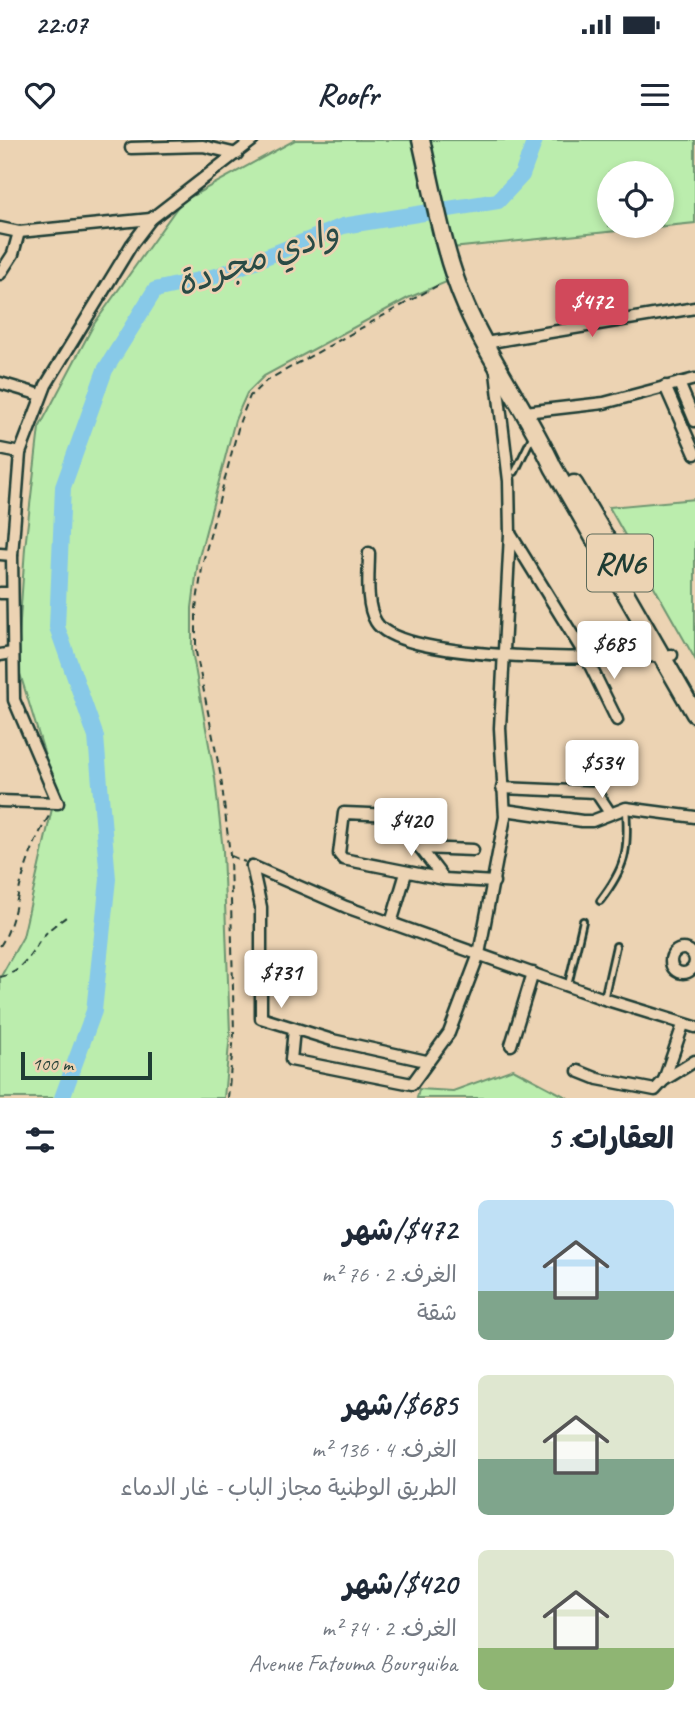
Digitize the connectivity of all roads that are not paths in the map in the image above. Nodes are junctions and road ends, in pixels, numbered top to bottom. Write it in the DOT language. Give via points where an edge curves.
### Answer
graph roads {
  1 [pos="253,140"];
  2 [pos="421,140"];
  3 [pos="131,148"];
  4 [pos="237,154"];
  5 [pos="151,219"];
  6 [pos="0,228"];
  7 [pos="19,232"];
  8 [pos="0,274"];
  9 [pos="695,308"];
  10 [pos="485,343"];
  11 [pos="495,359"];
  12 [pos="695,379"];
  13 [pos="0,383"];
  14 [pos="679,383"];
  15 [pos="665,386"];
  16 [pos="41,395"];
  17 [pos="525,412"];
  18 [pos="695,421"];
  19 [pos="537,433"];
  20 [pos="0,449"];
  21 [pos="20,453"];
  22 [pos="695,454"];
  23 [pos="515,472"];
  24 [pos="510,534"];
  25 [pos="369,553"];
  26 [pos="0,554"];
  27 [pos="12,555"];
  28 [pos="0,593"];
  29 [pos="12,593"];
  30 [pos="12,653"];
  31 [pos="0,655"];
  32 [pos="504,655"];
  33 [pos="585,655"];
  34 [pos="667,656"];
  35 [pos="691,693"];
  36 [pos="695,715"];
  37 [pos="617,720"];
  38 [pos="502,788"];
  39 [pos="0,801"];
  40 [pos="626,808"];
  41 [pos="505,810"];
  42 [pos="610,813"];
  43 [pos="695,817"];
  44 [pos="420,848"];
  45 [pos="473,850"];
  46 [pos="406,873"];
  47 [pos="444,879"];
  48 [pos="494,882"];
  49 [pos="600,901"];
  50 [pos="583,921"];
  51 [pos="391,923"];
  52 [pos="616,946"];
  53 [pos="478,954"];
  54 [pos="533,973"];
  55 [pos="568,986"];
  56 [pos="604,999"];
  57 [pos="682,1025"];
  58 [pos="695,1027"];
  59 [pos="294,1030"];
  60 [pos="511,1045"];
  61 [pos="426,1061"];
  62 [pos="695,1062"];
  63 [pos="578,1071"];
  64 [pos="664,1080"];
  1 -- 4 [label="street"];
  2 -- 10 [label="main road, RN6" via="449,257 466,307"];
  3 -- 4 [label="street" via="203,146"];
  4 -- 5 [label="street"];
  5 -- 7 [label="street"];
  5 -- 16 [label="street"];
  6 -- 7 [label="street"];
  7 -- 8 [label="street" via="13,254"];
  9 -- 10 [label="street"];
  10 -- 11 [label="main road, RN6"];
  11 -- 17 [label="main road, RN6"];
  11 -- 24 [label="street" via="509,481"];
  12 -- 14 [label="street"];
  13 -- 16 [label="street"];
  14 -- 15 [label="street"];
  14 -- 18 [label="street"];
  15 -- 17 [label="street" via="604,403"];
  15 -- 22 [label="street"];
  16 -- 21 [label="street"];
  17 -- 19 [label="main road, RN6"];
  19 -- 23 [label="lane"];
  19 -- 34 [label="main road, RN6" via="561,462"];
  20 -- 21 [label="street"];
  21 -- 27 [label="street"];
  24 -- 32 [label="street"];
  24 -- 33 [label="street"];
  25 -- 32 [label="street" via="372,613 382,629 431,648"];
  26 -- 27 [label="street"];
  27 -- 29 [label="street"];
  28 -- 29 [label="street"];
  29 -- 30 [label="street"];
  30 -- 31 [label="street"];
  30 -- 39 [label="street" via="16,709 58,803"];
  32 -- 33 [label="street"];
  32 -- 38 [label="street"];
  33 -- 34 [label="street"];
  33 -- 37 [label="street"];
  34 -- 35 [label="main road, RN6"];
  35 -- 36 [label="main road, RN6"];
  38 -- 41 [label="street"];
  38 -- 42 [label="street" via="596,792"];
  40 -- 42 [label="street"];
  40 -- 43 [label="street"];
  40 -- 49 [label="lane" via="627,855"];
  41 -- 42 [label="street" via="588,821"];
  41 -- 48 [label="street"];
  44 -- 45 [label="street"];
  44 -- 46 [label="street" via="396,816 344,813 340,857"];
  44 -- 47 [label="street"];
  46 -- 47 [label="street"];
  46 -- 51 [label="street"];
  47 -- 48 [label="street"];
  48 -- 53 [label="street"];
  50 -- 55 [label="lane"];
  51 -- 53 [label="street"];
  51 -- 59 [label="street" via="252,866 261,907 259,1012 264,1021"];
  52 -- 56 [label="lane"];
  53 -- 54 [label="street"];
  53 -- 61 [label="street" via="449,1033"];
  54 -- 55 [label="street"];
  54 -- 60 [label="street"];
  55 -- 56 [label="street"];
  56 -- 57 [label="street"];
  57 -- 58 [label="street"];
  57 -- 64 [label="street"];
  59 -- 61 [label="street"];
  59 -- 61 [label="street" via="293,1061 409,1084"];
  62 -- 64 [label="street"];
  63 -- 64 [label="street" via="652,1090"];
}
